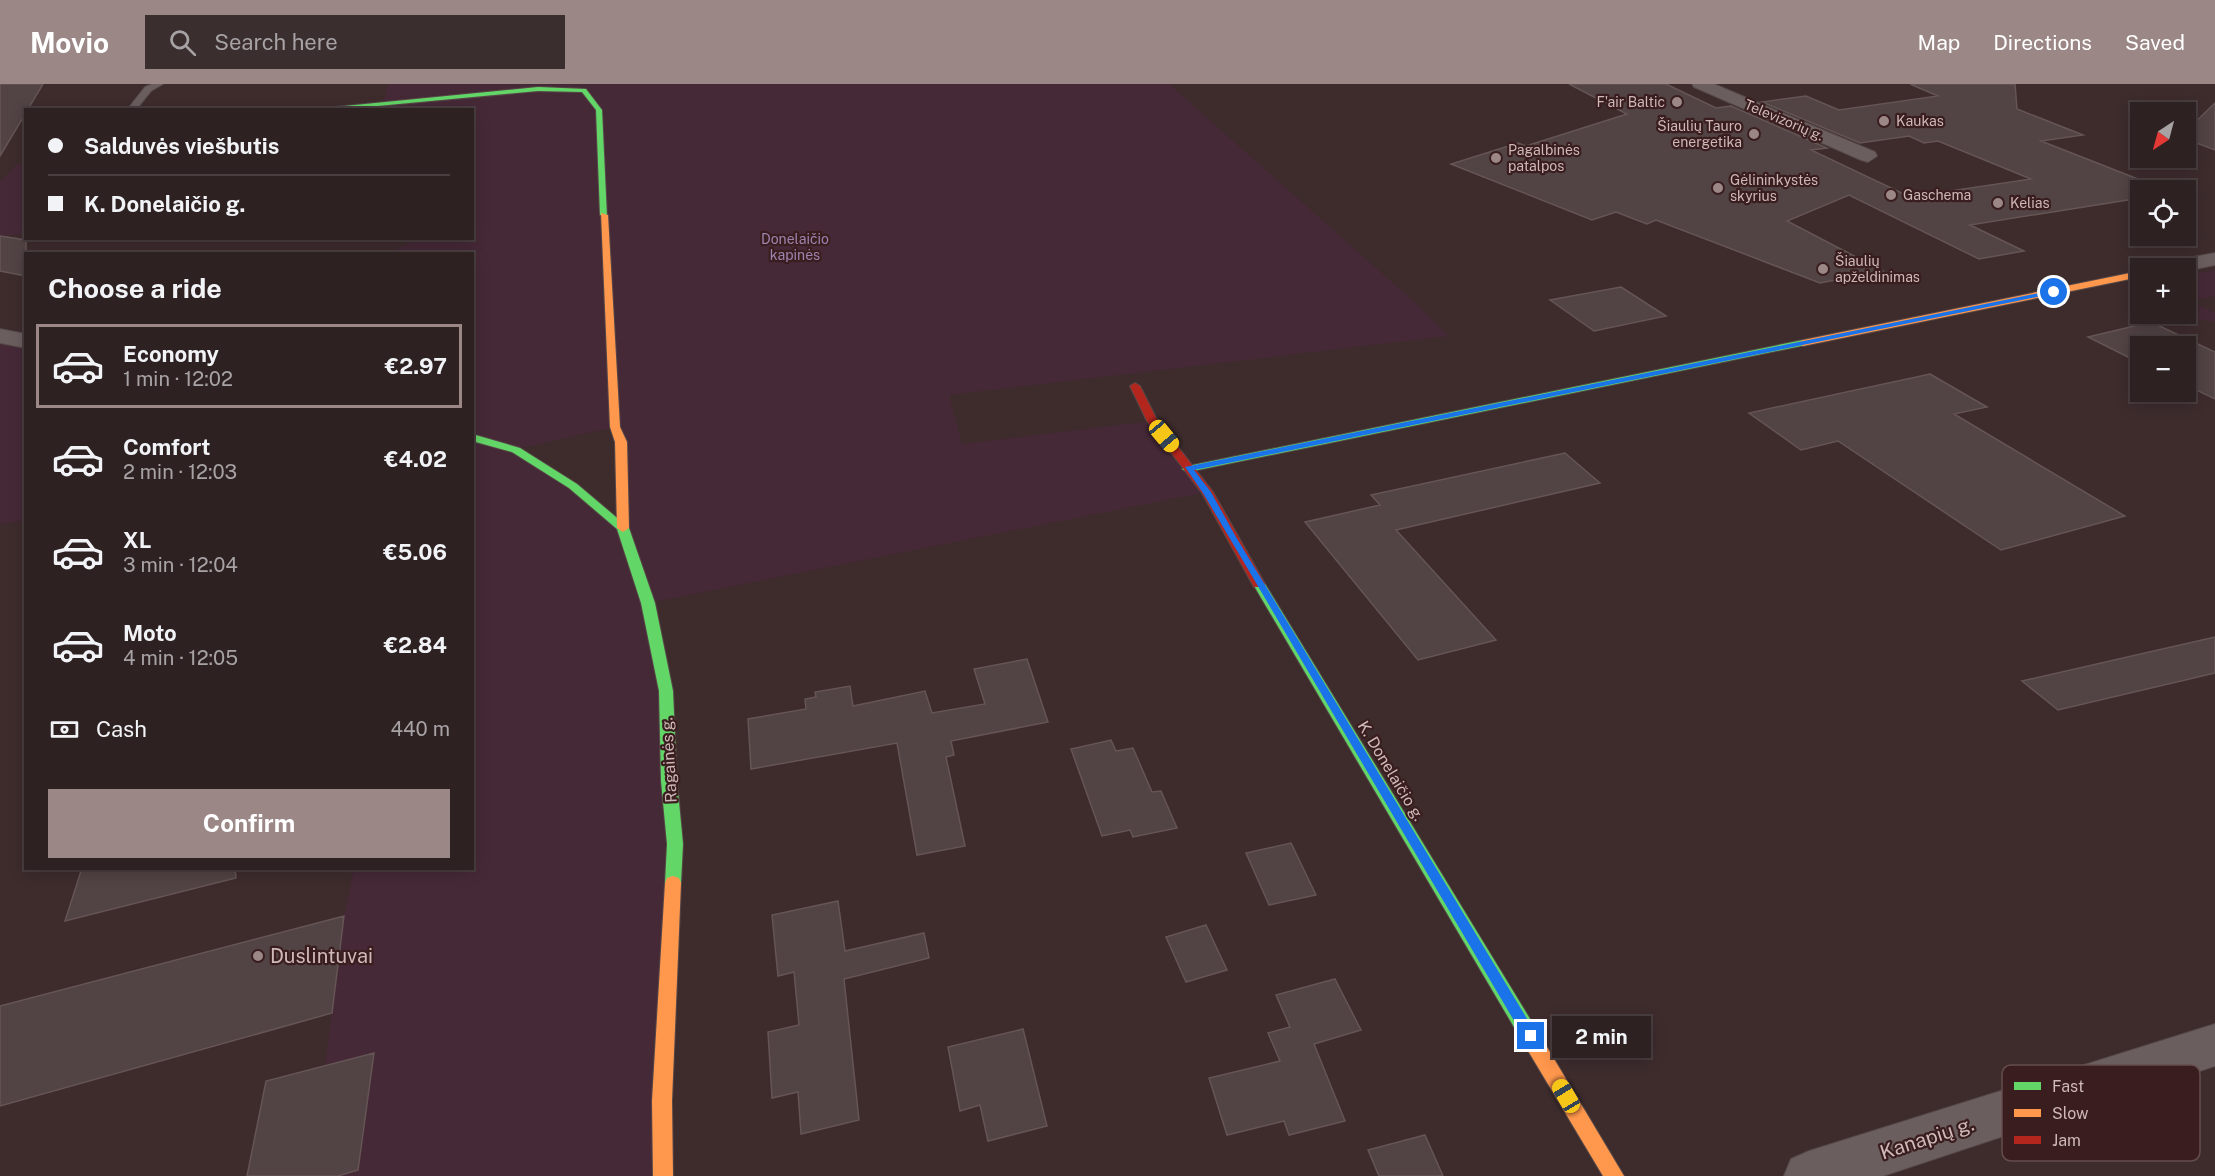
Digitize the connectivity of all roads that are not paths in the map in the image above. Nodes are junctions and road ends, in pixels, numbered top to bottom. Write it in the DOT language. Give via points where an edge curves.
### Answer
graph roads {
  1 [pos="159,84"];
  2 [pos="1700,84"];
  3 [pos="133,108"];
  4 [pos="329,108"];
  5 [pos="1868,156"];
  6 [pos="2215,259"];
  7 [pos="2196,263"];
  8 [pos="2130,276"];
  9 [pos="0,336"];
  10 [pos="24,341"];
  11 [pos="1135,386"];
  12 [pos="474,438"];
  13 [pos="1188,469"];
  14 [pos="623,528"];
  15 [pos="2215,1045"];
  16 [pos="2153,1065"];
  17 [pos="2002,1114"];
  18 [pos="663,1176"];
  19 [pos="1614,1176"];
  20 [pos="1809,1176"];
  1 -- 3 [label="lane" via="148,89"];
  2 -- 5 [label="street, Televizorių g."];
  4 -- 14 [label="street" via="538,89 584,90 599,110"];
  6 -- 7 [label="street"];
  8 -- 13 [label="street"];
  9 -- 10 [label="street"];
  11 -- 13 [label="street, K. Donelaičio g." via="1152,422"];
  12 -- 14 [label="street" via="516,450 573,486"];
  13 -- 19 [label="street, K. Donelaičio g." via="1207,492"];
  14 -- 18 [label="street, Ragainės g." via="648,603 666,691 675,844"];
  15 -- 16 [label="street, Kanapių g."];
  17 -- 20 [label="street, Kanapių g."];
}
